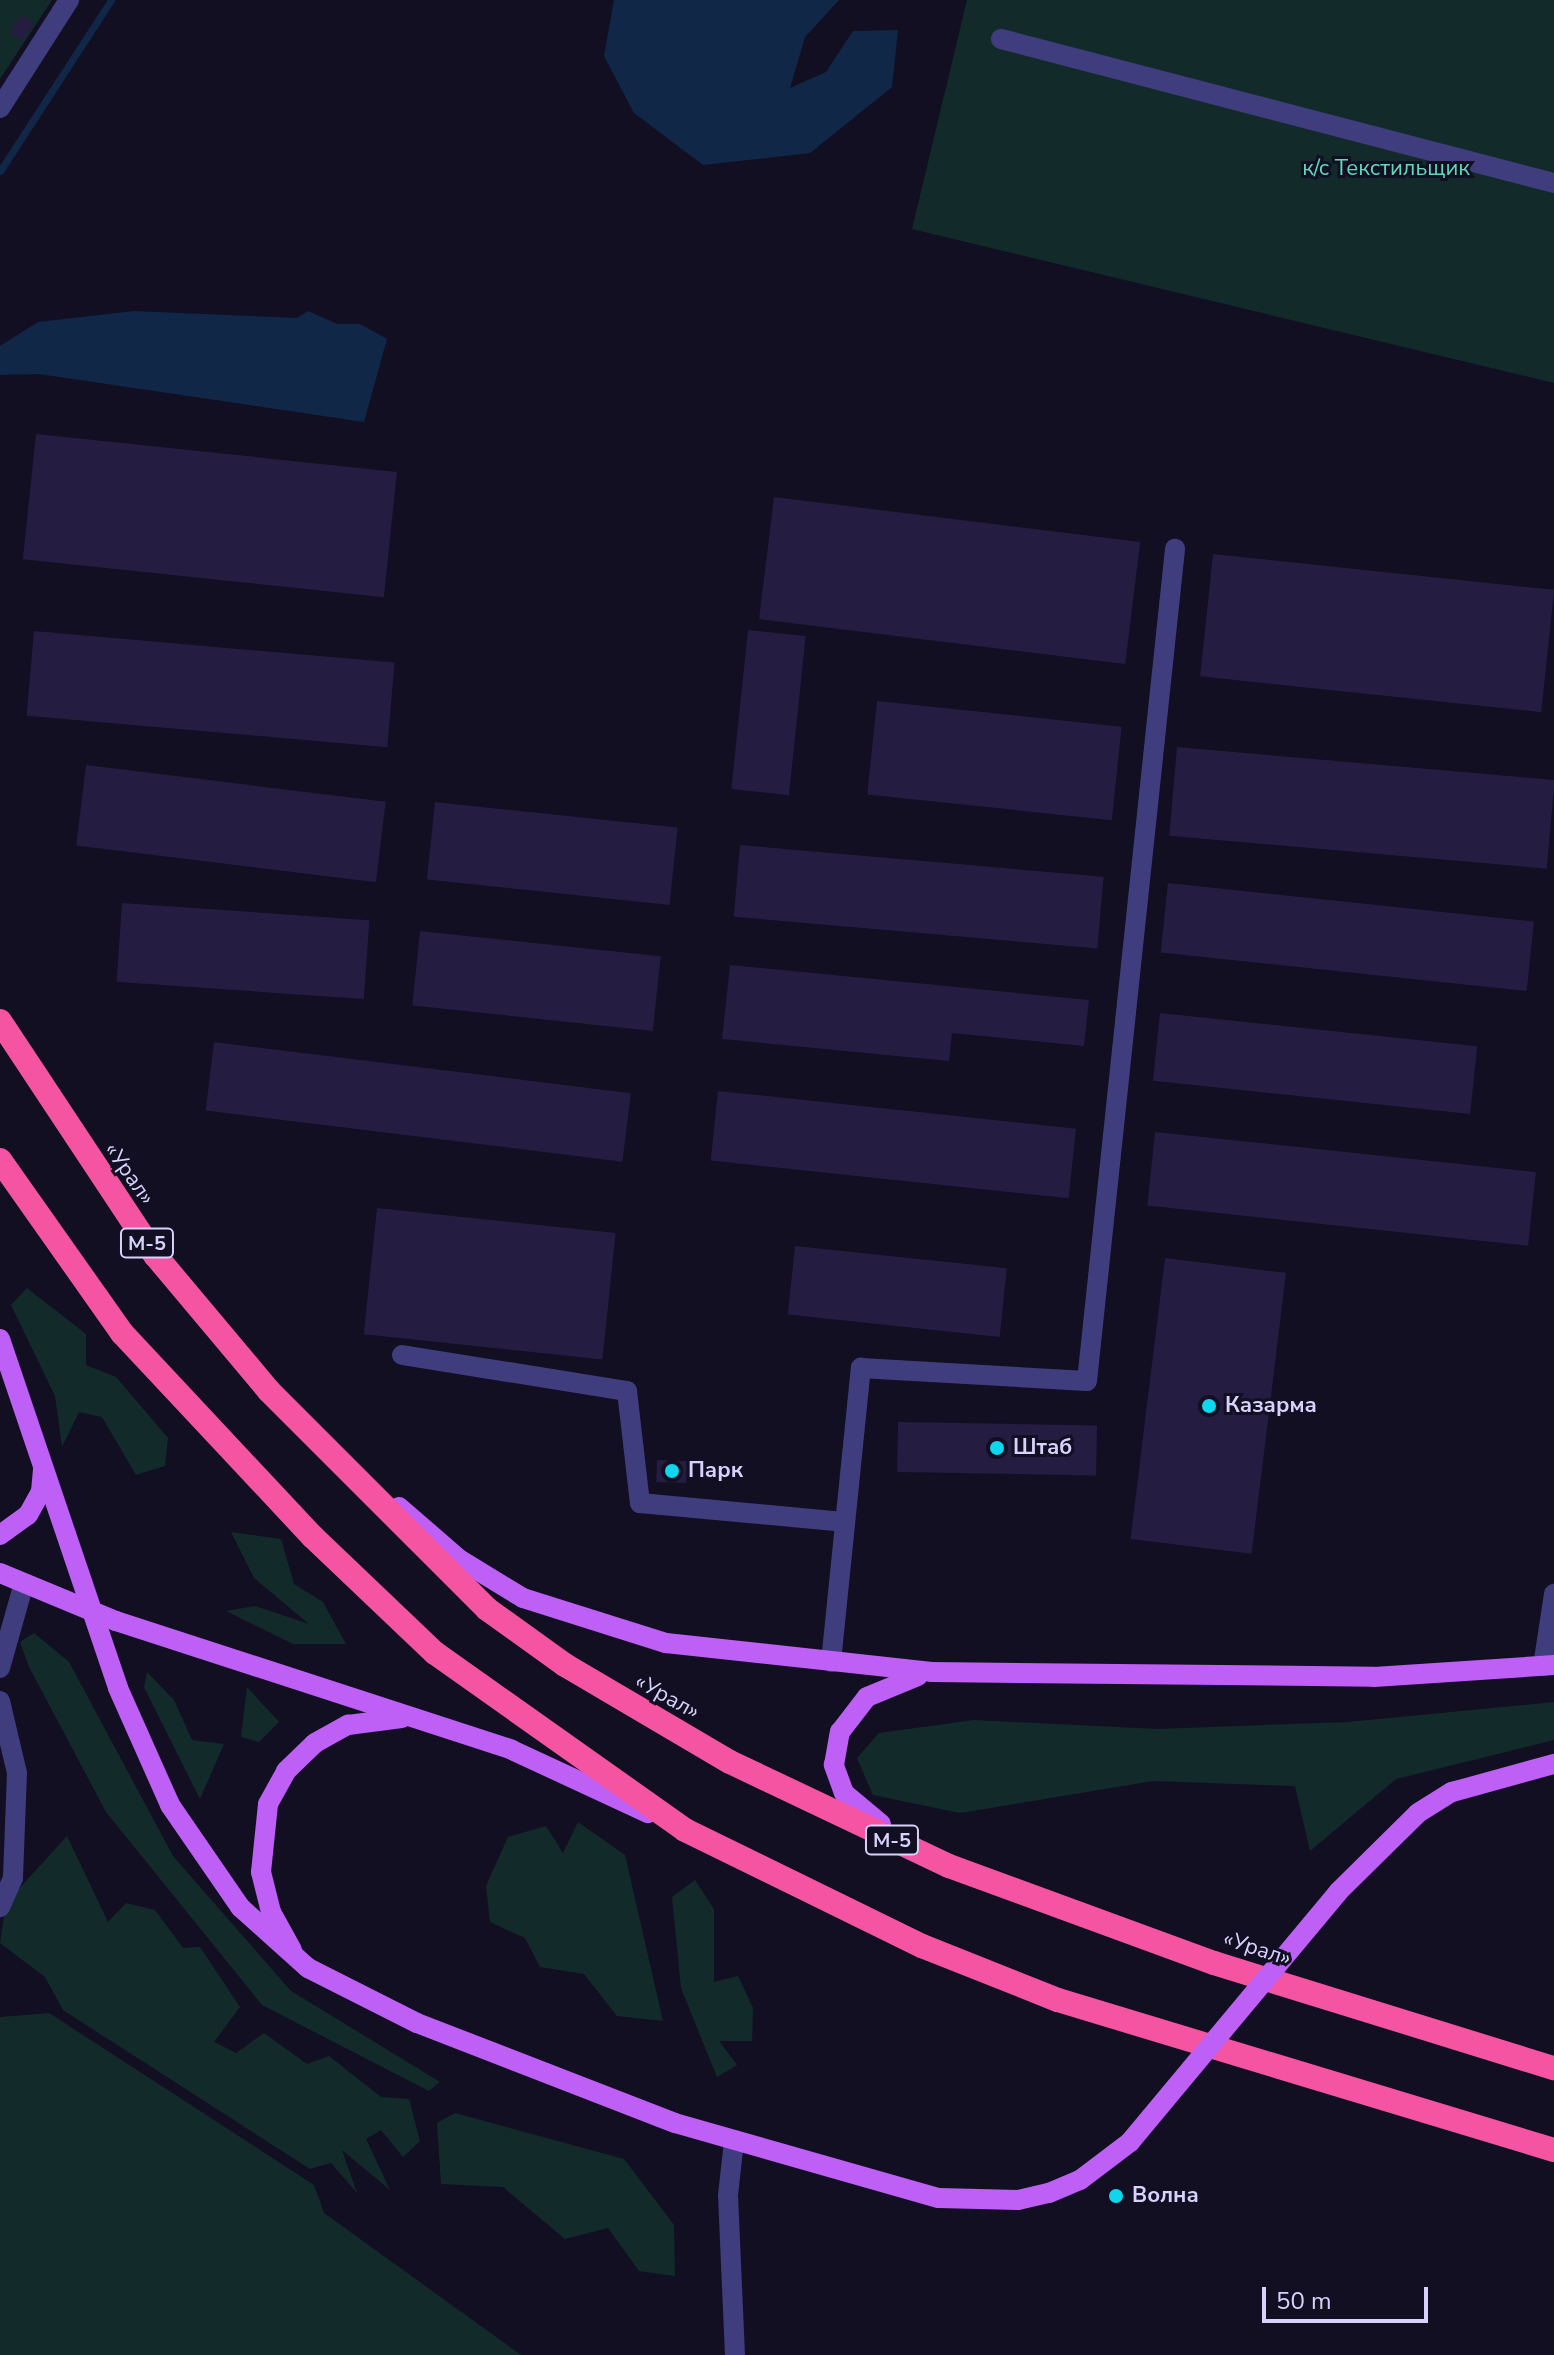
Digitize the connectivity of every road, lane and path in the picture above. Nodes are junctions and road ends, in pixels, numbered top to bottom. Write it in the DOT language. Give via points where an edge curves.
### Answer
graph roads {
  1 [pos="69,0"];
  2 [pos="1001,39"];
  3 [pos="0,108"];
  4 [pos="1554,183"];
  5 [pos="1175,549"];
  6 [pos="0,1021"];
  7 [pos="0,1160"];
  8 [pos="0,1339"];
  9 [pos="402,1355"];
  10 [pos="319,1448"];
  11 [pos="43,1465"];
  12 [pos="843,1522"];
  13 [pos="0,1535"];
  14 [pos="0,1573"];
  15 [pos="24,1583"];
  16 [pos="1554,1594"];
  17 [pos="93,1611"];
  18 [pos="831,1662"];
  19 [pos="1548,1666"];
  20 [pos="0,1668"];
  21 [pos="931,1672"];
  22 [pos="0,1701"];
  23 [pos="424,1719"];
  24 [pos="1554,1764"];
  25 [pos="685,1830"];
  26 [pos="949,1866"];
  27 [pos="0,1907"];
  28 [pos="308,1968"];
  29 [pos="1554,2068"];
  30 [pos="734,2141"];
  31 [pos="1554,2150"];
  32 [pos="735,2355"];
  1 -- 3 [label="street"];
  2 -- 4 [label="street"];
  5 -- 12 [label="street" via="1087,1381 861,1368"];
  6 -- 10 [label="highway, «Урал» / М-5" via="155,1255"];
  7 -- 25 [label="highway" via="122,1333 313,1537 435,1653"];
  8 -- 11 [label="main road"];
  9 -- 12 [label="street" via="627,1391 640,1503"];
  10 -- 18 [label="main road" via="459,1559 523,1598 666,1643"];
  10 -- 26 [label="highway, «Урал» / М-5" via="487,1609 565,1665 730,1762"];
  11 -- 13 [label="main road" via="41,1492 28,1515"];
  11 -- 17 [label="main road"];
  12 -- 18 [label="street"];
  14 -- 15 [label="main road"];
  15 -- 17 [label="main road"];
  15 -- 20 [label="street"];
  16 -- 19 [label="street"];
  17 -- 23 [label="main road"];
  17 -- 28 [label="main road" via="141,1742 201,1859 270,1939"];
  18 -- 21 [label="main road"];
  19 -- 21 [label="main road" via="1374,1677"];
  21 -- 26 [label="main road" via="867,1697 840,1732 834,1765 859,1810"];
  22 -- 27 [label="street" via="17,1773 13,1878"];
  23 -- 25 [label="main road" via="512,1750"];
  23 -- 28 [label="main road" via="383,1717 315,1743 286,1771 268,1804 261,1872 271,1912"];
  24 -- 30 [label="main road, bridge" via="1452,1792 1418,1813 1338,1892 1130,2142 1080,2180 1049,2193 983,2202 939,2198"];
  25 -- 31 [label="highway" via="827,1903 1058,2000"];
  26 -- 29 [label="highway, «Урал» / М-5" via="1214,1963"];
  28 -- 30 [label="main road" via="417,2023"];
  30 -- 32 [label="street" via="728,2195"];
}
